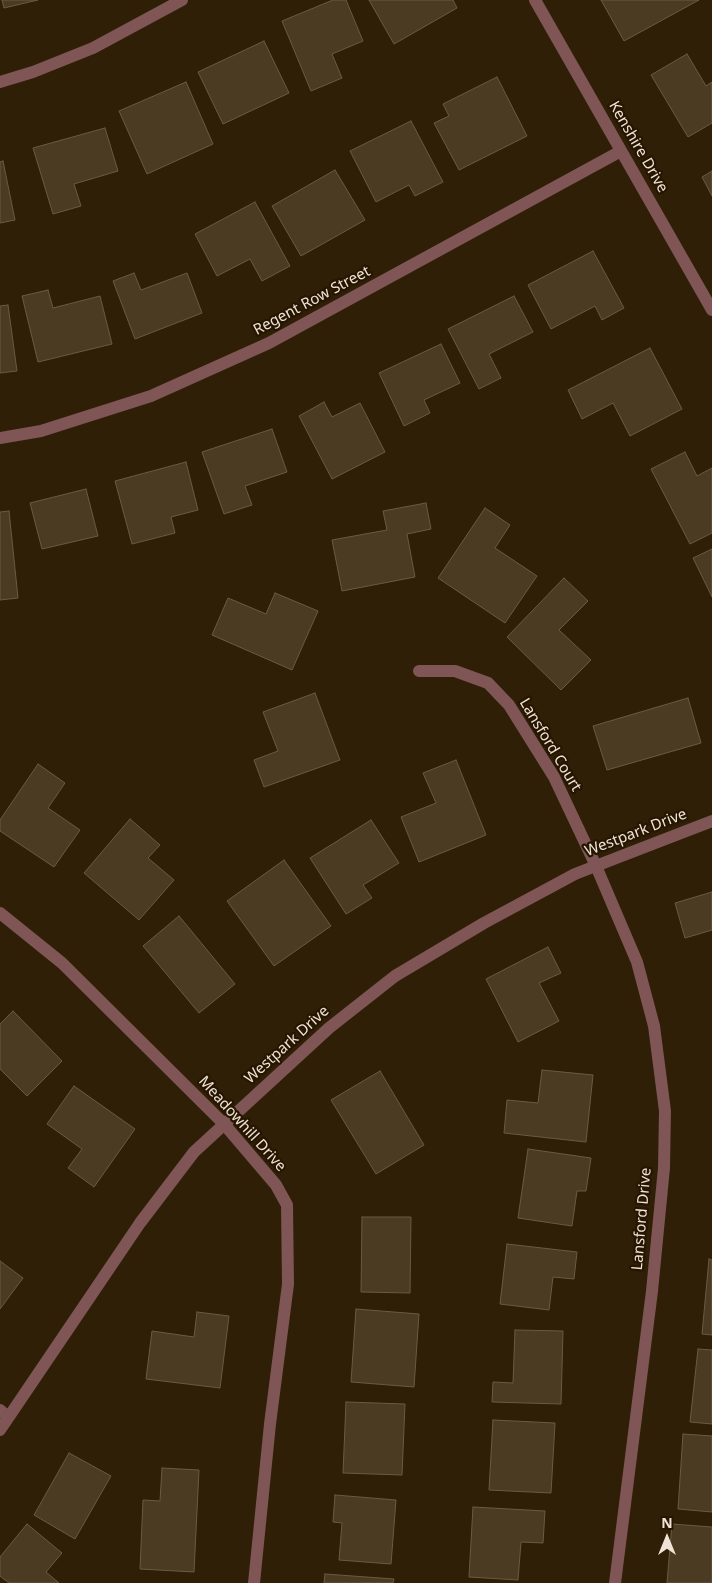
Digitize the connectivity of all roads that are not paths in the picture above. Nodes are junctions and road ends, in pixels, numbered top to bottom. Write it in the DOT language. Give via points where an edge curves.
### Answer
graph roads {
  1 [pos="182,0"];
  2 [pos="535,0"];
  3 [pos="0,82"];
  4 [pos="621,151"];
  5 [pos="712,310"];
  6 [pos="0,438"];
  7 [pos="418,670"];
  8 [pos="712,821"];
  9 [pos="596,866"];
  10 [pos="0,913"];
  11 [pos="224,1124"];
  12 [pos="4,1414"];
  13 [pos="0,1430"];
  14 [pos="254,1583"];
  15 [pos="615,1583"];
  1 -- 3 [label="street" via="93,48"];
  2 -- 4 [label="street, Kenshire Drive"];
  4 -- 5 [label="street, Kenshire Drive"];
  4 -- 6 [label="street, Regent Row Street" via="269,343 151,396 41,431"];
  7 -- 9 [label="street, Lansford Court" via="454,670 488,683 509,705 554,777"];
  8 -- 9 [label="street, Westpark Drive"];
  9 -- 11 [label="street, Westpark Drive" via="484,923 395,976 329,1028"];
  9 -- 15 [label="street, Lansford Drive" via="637,962 654,1026 666,1111 652,1290"];
  10 -- 11 [label="street, Meadowhill Drive" via="62,963"];
  11 -- 12 [label="street, Westpark Drive" via="194,1152 140,1223"];
  11 -- 14 [label="street, Meadowhill Drive" via="276,1185 287,1205 288,1284"];
  12 -- 13 [label="street, Westpark Drive"];
}
